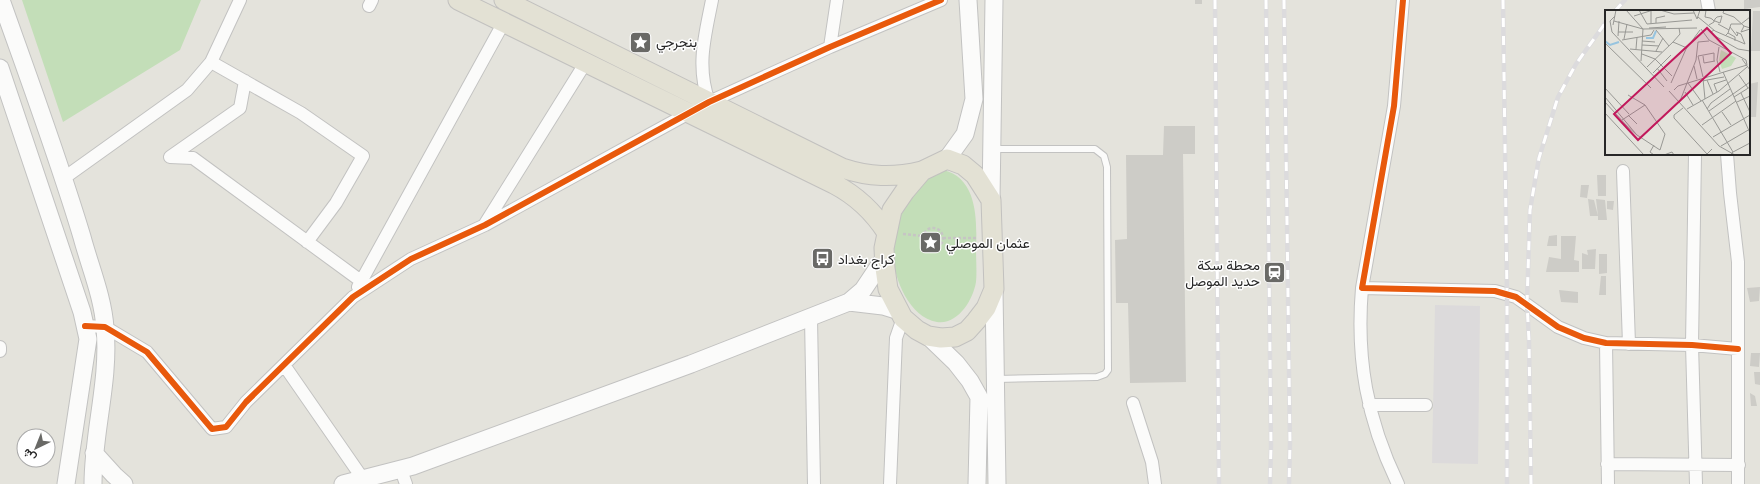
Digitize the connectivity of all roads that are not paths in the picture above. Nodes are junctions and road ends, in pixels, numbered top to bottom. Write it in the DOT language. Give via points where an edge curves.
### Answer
graph roads {
  1 [pos="1,0"];
  2 [pos="240,0"];
  3 [pos="458,0"];
  4 [pos="504,0"];
  5 [pos="712,0"];
  6 [pos="837,0"];
  7 [pos="941,0"];
  8 [pos="968,0"];
  9 [pos="994,0"];
  10 [pos="1403,0"];
  11 [pos="1707,0"];
  12 [pos="527,5"];
  13 [pos="1709,10"];
  14 [pos="504,22"];
  15 [pos="830,47"];
  16 [pos="211,62"];
  17 [pos="586,62"];
  18 [pos="0,68"];
  19 [pos="245,81"];
  20 [pos="709,102"];
  21 [pos="688,112"];
  22 [pos="992,149"];
  23 [pos="1695,155"];
  24 [pos="1727,155"];
  25 [pos="947,159"];
  26 [pos="922,171"];
  27 [pos="1623,171"];
  28 [pos="64,178"];
  29 [pos="991,200"];
  30 [pos="485,225"];
  31 [pos="887,233"];
  32 [pos="307,242"];
  33 [pos="884,257"];
  34 [pos="361,281"];
  35 [pos="1362,288"];
  36 [pos="994,289"];
  37 [pos="353,297"];
  38 [pos="849,302"];
  39 [pos="901,314"];
  40 [pos="811,318"];
  41 [pos="85,326"];
  42 [pos="105,327"];
  43 [pos="928,336"];
  44 [pos="1606,343"];
  45 [pos="1629,344"];
  46 [pos="1692,345"];
  47 [pos="1738,349"];
  48 [pos="284,365"];
  49 [pos="995,379"];
  50 [pos="1133,402"];
  51 [pos="1369,405"];
  52 [pos="1426,405"];
  53 [pos="94,453"];
  54 [pos="1607,464"];
  55 [pos="1697,465"];
  56 [pos="1738,466"];
  57 [pos="403,477"];
  58 [pos="363,479"];
  59 [pos="66,484"];
  60 [pos="93,484"];
  61 [pos="124,484"];
  62 [pos="342,484"];
  63 [pos="814,484"];
  64 [pos="890,484"];
  65 [pos="977,484"];
  66 [pos="997,484"];
  67 [pos="1155,484"];
  68 [pos="1398,484"];
  69 [pos="1608,484"];
  70 [pos="1696,484"];
  71 [pos="1738,484"];
  1 -- 28 [label="main road"];
  2 -- 16 [label="street"];
  3 -- 14 [label="main road"];
  4 -- 12 [label="main road"];
  5 -- 20 [label="street" via="702,64 702,79"];
  6 -- 15 [label="street"];
  7 -- 15 [label="street"];
  8 -- 25 [label="main road" via="974,99 965,134"];
  9 -- 22 [label="main road"];
  10 -- 35 [label="street" via="1394,106"];
  11 -- 13 [label="street"];
  12 -- 20 [label="main road"];
  14 -- 17 [label="main road"];
  14 -- 34 [label="street"];
  15 -- 20 [label="street"];
  16 -- 19 [label="street"];
  16 -- 28 [label="street" via="187,90"];
  17 -- 21 [label="main road"];
  17 -- 30 [label="street"];
  18 -- 41 [label="main road"];
  19 -- 32 [label="street" via="301,113 363,156 336,203"];
  19 -- 32 [label="street" via="240,108 170,157 193,158"];
  20 -- 21 [label="street"];
  20 -- 26 [label="main road" via="857,173 890,177"];
  21 -- 30 [label="street"];
  21 -- 31 [label="main road" via="847,191 870,209"];
  22 -- 29 [label="main road"];
  22 -- 49 [label="lane" via="1095,150 1107,161 1108,199 1108,370 1097,377"];
  23 -- 46 [label="street"];
  24 -- 47 [label="street" via="1738,262"];
  25 -- 26 [label="main road"];
  25 -- 29 [label="main road" via="975,175"];
  26 -- 31 [label="main road" via="892,210"];
  27 -- 45 [label="street"];
  28 -- 42 [label="main road" via="101,302"];
  29 -- 36 [label="main road"];
  30 -- 37 [label="street" via="411,259"];
  31 -- 33 [label="main road"];
  32 -- 34 [label="street"];
  33 -- 38 [label="main road" via="863,290"];
  33 -- 39 [label="main road" via="888,289"];
  34 -- 37 [label="street"];
  35 -- 44 [label="street" via="1495,291 1516,297 1570,333"];
  35 -- 51 [label="street" via="1361,358"];
  36 -- 43 [label="main road" via="986,308 967,331 955,337"];
  36 -- 49 [label="main road"];
  37 -- 48 [label="street"];
  38 -- 39 [label="main road" via="883,306"];
  38 -- 40 [label="main road"];
  39 -- 43 [label="main road" via="917,330"];
  39 -- 64 [label="street" via="896,338"];
  40 -- 57 [label="main road" via="443,455"];
  40 -- 63 [label="street"];
  41 -- 42 [label="street"];
  41 -- 59 [label="main road" via="88,339"];
  42 -- 48 [label="street" via="147,352 212,429 226,427 246,402"];
  42 -- 53 [label="main road" via="106,356"];
  43 -- 65 [label="main road" via="956,363 979,397"];
  44 -- 45 [label="street"];
  44 -- 54 [label="street"];
  45 -- 46 [label="street"];
  46 -- 47 [label="street"];
  46 -- 55 [label="street"];
  47 -- 56 [label="street"];
  48 -- 58 [label="street"];
  49 -- 66 [label="main road"];
  50 -- 67 [label="street" via="1152,462"];
  51 -- 52 [label="street"];
  51 -- 68 [label="street" via="1386,460"];
  53 -- 60 [label="main road"];
  53 -- 61 [label="main road"];
  54 -- 55 [label="street"];
  54 -- 69 [label="street"];
  55 -- 56 [label="street"];
  55 -- 70 [label="street"];
  56 -- 71 [label="street"];
  57 -- 58 [label="main road"];
  58 -- 62 [label="main road"];
}
